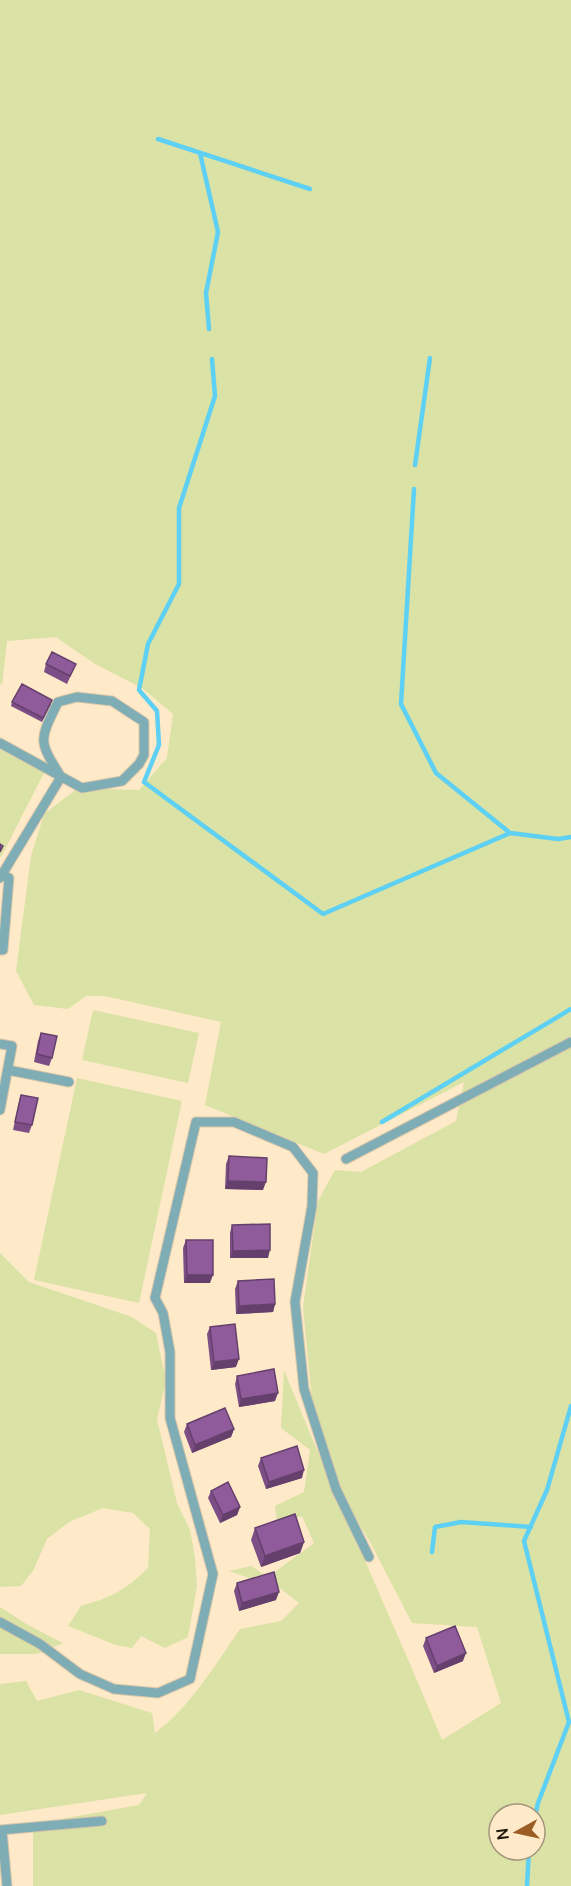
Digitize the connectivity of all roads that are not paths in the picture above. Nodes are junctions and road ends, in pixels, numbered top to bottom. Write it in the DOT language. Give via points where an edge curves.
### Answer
graph roads {
  1 [pos="0,743"];
  2 [pos="61,777"];
  3 [pos="4,877"];
  4 [pos="18,883"];
  5 [pos="0,950"];
  6 [pos="571,1042"];
  7 [pos="0,1044"];
  8 [pos="8,1070"];
  9 [pos="69,1082"];
  10 [pos="0,1110"];
  11 [pos="346,1159"];
  12 [pos="369,1557"];
  13 [pos="0,1622"];
  14 [pos="102,1821"];
  15 [pos="1,1830"];
  16 [pos="7,1886"];
  1 -- 2 [label="lane"];
  2 -- 2 [label="lane" via="82,788 122,782 144,754 144,722 112,701 77,697 58,702 44,730 44,749"];
  2 -- 3 [label="lane"];
  3 -- 4 [label="lane"];
  3 -- 5 [label="lane"];
  6 -- 11 [label="lane"];
  7 -- 8 [label="lane" via="12,1046"];
  8 -- 9 [label="lane"];
  8 -- 10 [label="lane"];
  12 -- 13 [label="lane" via="336,1489 304,1389 295,1302 312,1206 313,1173 293,1147 234,1122 196,1122 155,1298 163,1313 170,1352 170,1418 213,1574 190,1679 158,1693 114,1689 80,1674 40,1644"];
  14 -- 15 [label="lane"];
  15 -- 16 [label="lane"];
}
